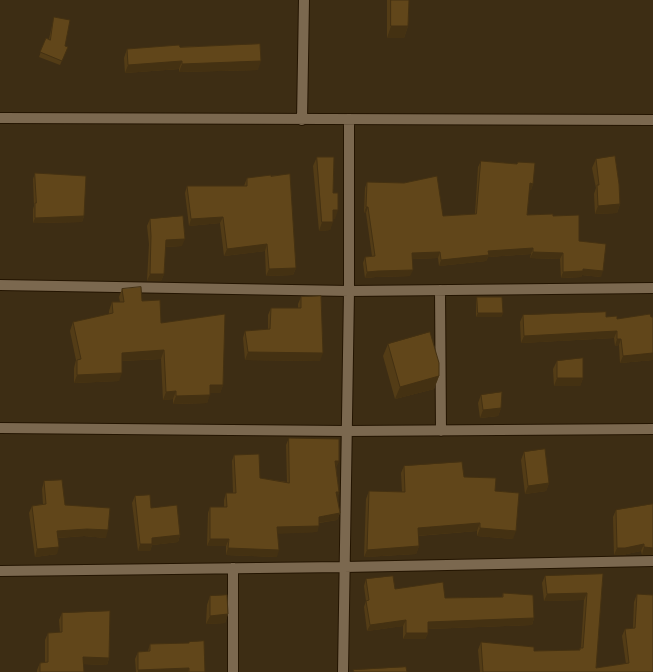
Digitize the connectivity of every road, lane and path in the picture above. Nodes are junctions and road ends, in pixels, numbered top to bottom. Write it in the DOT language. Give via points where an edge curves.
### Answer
graph roads {
  1 [pos="304,0"];
  2 [pos="0,118"];
  3 [pos="349,119"];
  4 [pos="302,120"];
  5 [pos="653,120"];
  6 [pos="0,285"];
  7 [pos="653,288"];
  8 [pos="440,290"];
  9 [pos="349,291"];
  10 [pos="0,428"];
  11 [pos="653,429"];
  12 [pos="346,431"];
  13 [pos="441,431"];
  14 [pos="653,561"];
  15 [pos="344,567"];
  16 [pos="233,568"];
  17 [pos="0,571"];
  18 [pos="233,672"];
  19 [pos="342,672"];
  1 -- 4 [label="street"];
  2 -- 4 [label="street"];
  3 -- 4 [label="street"];
  3 -- 5 [label="street"];
  3 -- 9 [label="street"];
  6 -- 9 [label="street"];
  7 -- 8 [label="street"];
  8 -- 9 [label="street"];
  8 -- 13 [label="street"];
  9 -- 12 [label="street"];
  10 -- 12 [label="street"];
  11 -- 13 [label="street"];
  12 -- 13 [label="street"];
  12 -- 15 [label="street"];
  14 -- 15 [label="street"];
  15 -- 16 [label="street"];
  15 -- 19 [label="street"];
  16 -- 17 [label="street"];
  16 -- 18 [label="street"];
}
